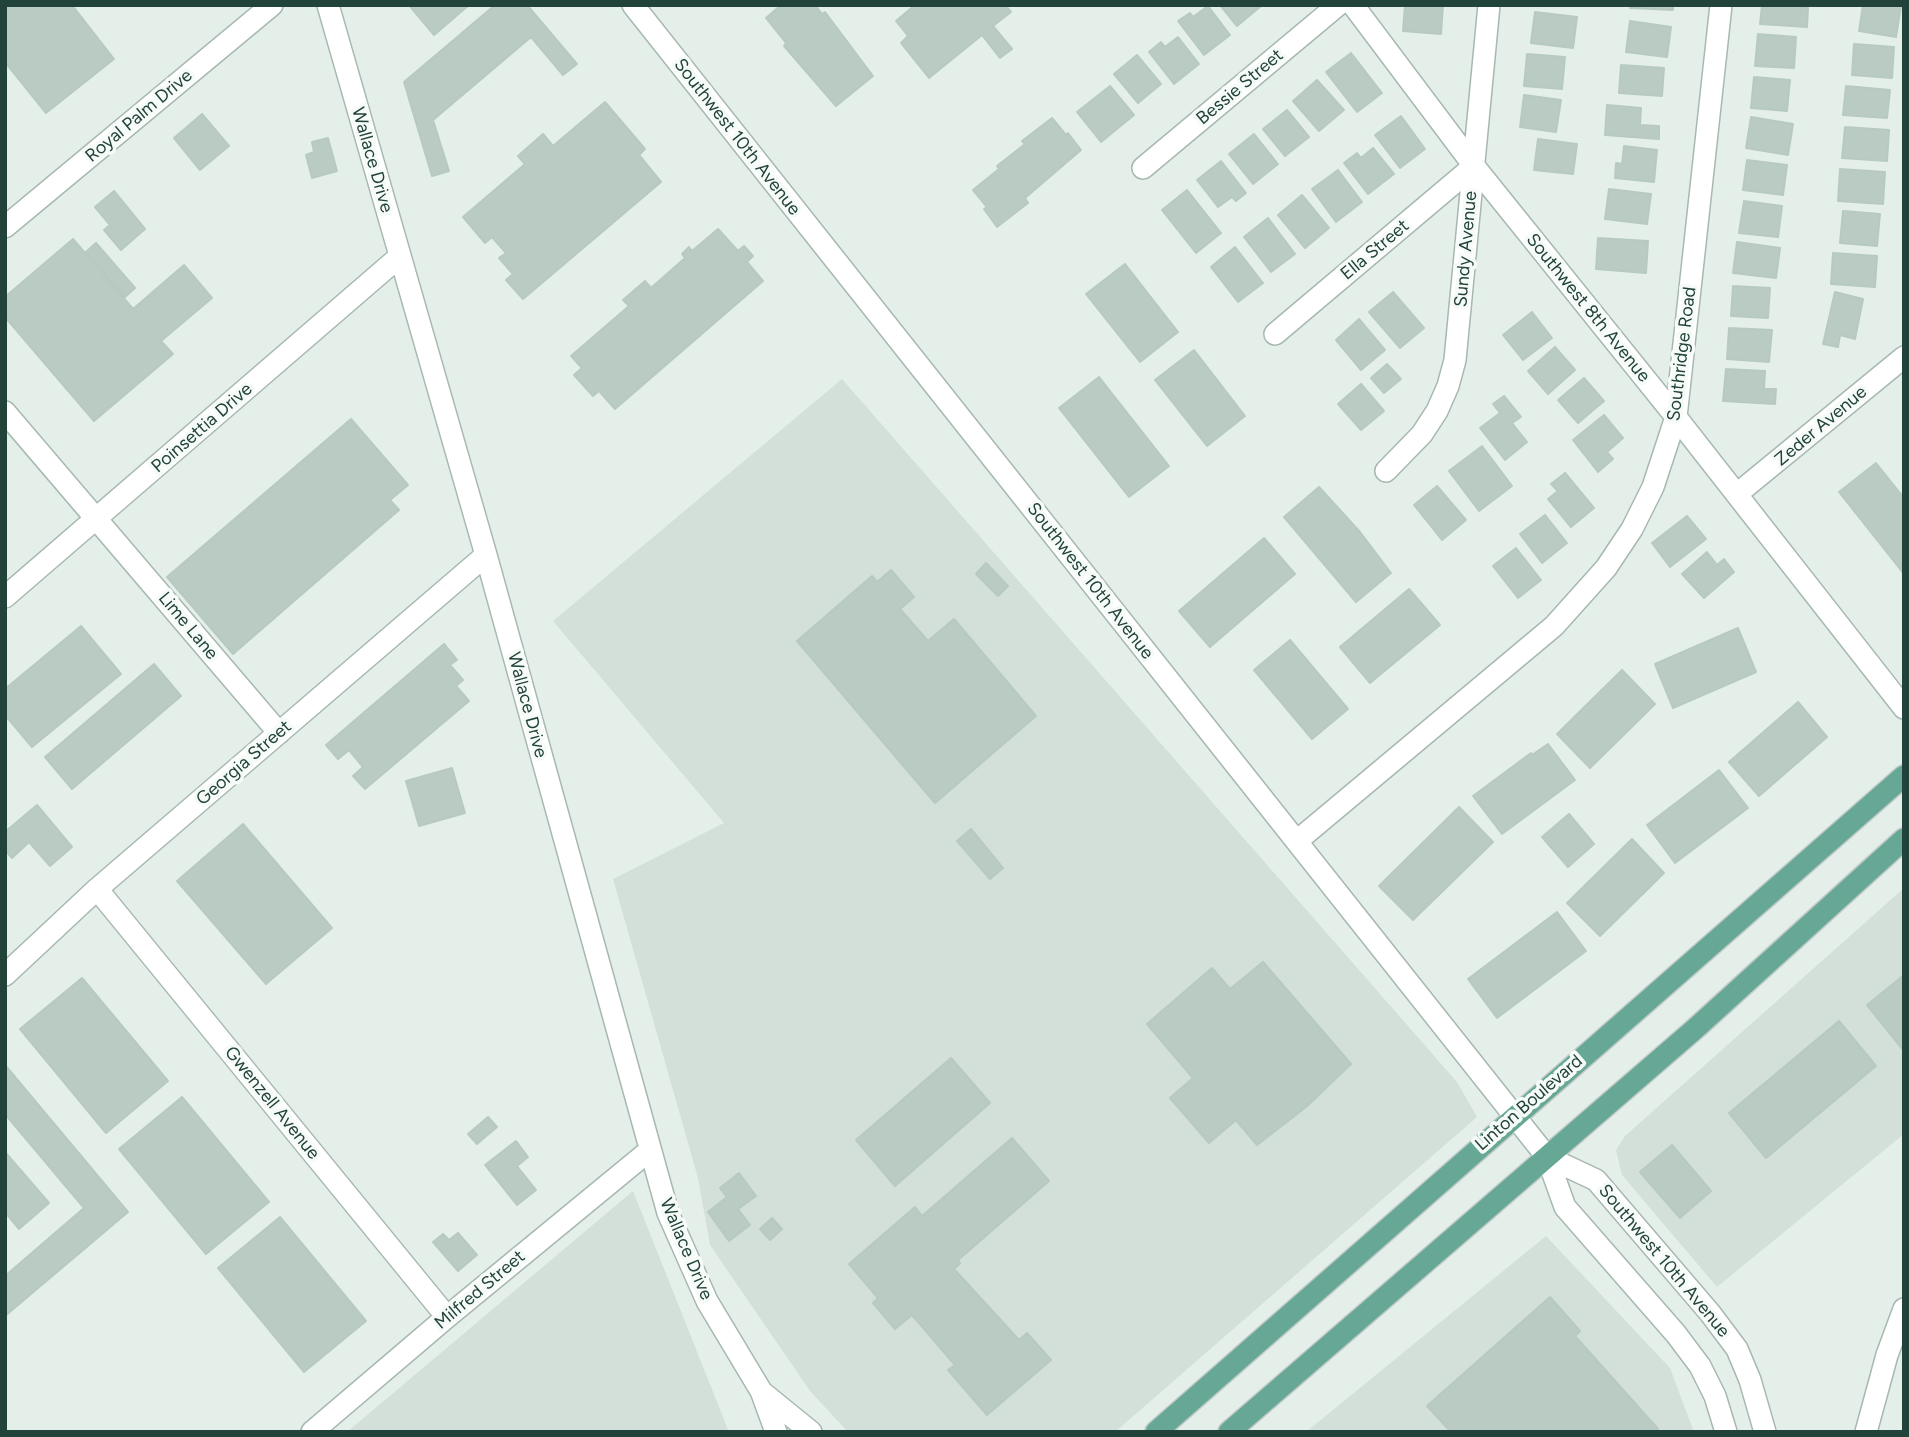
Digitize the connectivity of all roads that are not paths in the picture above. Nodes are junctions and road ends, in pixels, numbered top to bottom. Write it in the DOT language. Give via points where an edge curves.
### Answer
graph roads {
  1 [pos="272,5"];
  2 [pos="328,5"];
  3 [pos="633,5"];
  4 [pos="1338,5"];
  5 [pos="1353,5"];
  6 [pos="1489,5"];
  7 [pos="1721,5"];
  8 [pos="1474,166"];
  9 [pos="1143,168"];
  10 [pos="5,228"];
  11 [pos="399,257"];
  12 [pos="1275,334"];
  13 [pos="1904,357"];
  14 [pos="5,412"];
  15 [pos="1676,417"];
  16 [pos="1386,471"];
  17 [pos="1737,495"];
  18 [pos="97,519"];
  19 [pos="486,555"];
  20 [pos="5,597"];
  21 [pos="1904,708"];
  22 [pos="279,733"];
  23 [pos="1904,776"];
  24 [pos="1904,839"];
  25 [pos="1297,841"];
  26 [pos="97,890"];
  27 [pos="5,975"];
  28 [pos="1515,1116"];
  29 [pos="650,1150"];
  30 [pos="1547,1157"];
  31 [pos="1904,1309"];
  32 [pos="447,1317"];
  33 [pos="761,1391"];
  34 [pos="312,1432"];
  35 [pos="776,1432"];
  36 [pos="811,1432"];
  37 [pos="1156,1432"];
  38 [pos="1229,1432"];
  39 [pos="1726,1432"];
  40 [pos="1765,1432"];
  41 [pos="1866,1432"];
  1 -- 10 [label="street, Royal Palm Drive"];
  2 -- 11 [label="street, Wallace Drive"];
  3 -- 25 [label="street, Southwest 10th Avenue"];
  4 -- 9 [label="street, Bessie Street"];
  5 -- 8 [label="street, Southwest 8th Avenue"];
  6 -- 8 [label="street, Sundy Avenue"];
  7 -- 15 [label="street, Southridge Road"];
  8 -- 12 [label="street, Ella Street"];
  8 -- 15 [label="street, Southwest 8th Avenue"];
  8 -- 16 [label="street, Sundy Avenue" via="1457,345 1448,386 1422,434"];
  11 -- 18 [label="street, Poinsettia Drive"];
  11 -- 19 [label="street, Wallace Drive"];
  13 -- 17 [label="street, Zeder Avenue"];
  14 -- 18 [label="street"];
  15 -- 17 [label="street, Southwest 8th Avenue"];
  15 -- 25 [label="street, Southridge Road" via="1653,487 1632,529 1586,592 1554,626"];
  17 -- 21 [label="street, Southwest 8th Avenue"];
  18 -- 20 [label="street, Poinsettia Drive"];
  18 -- 22 [label="street, Lime Lane"];
  19 -- 22 [label="street, Georgia Street"];
  19 -- 29 [label="street, Wallace Drive"];
  22 -- 26 [label="street, Georgia Street"];
  23 -- 28 [label="main road, Linton Boulevard"];
  24 -- 30 [label="main road"];
  25 -- 28 [label="street, Southwest 10th Avenue"];
  26 -- 27 [label="street, Georgia Street"];
  26 -- 32 [label="street, Gwenzell Avenue"];
  28 -- 30 [label="street, Southwest 10th Avenue"];
  28 -- 37 [label="main road, Linton Boulevard"];
  29 -- 32 [label="street, Milfred Street"];
  29 -- 33 [label="street, Wallace Drive" via="668,1213 702,1289"];
  30 -- 38 [label="main road"];
  30 -- 39 [label="street, Southwest 10th Avenue" via="1565,1207 1700,1366"];
  30 -- 40 [label="street, Southwest 10th Avenue" via="1596,1180 1710,1313 1737,1349"];
  31 -- 41 [label="street" via="1886,1355"];
  32 -- 34 [label="street, Milfred Street"];
  33 -- 35 [label="street, Wallace Drive"];
  33 -- 36 [label="street, Wallace Drive"];
}
